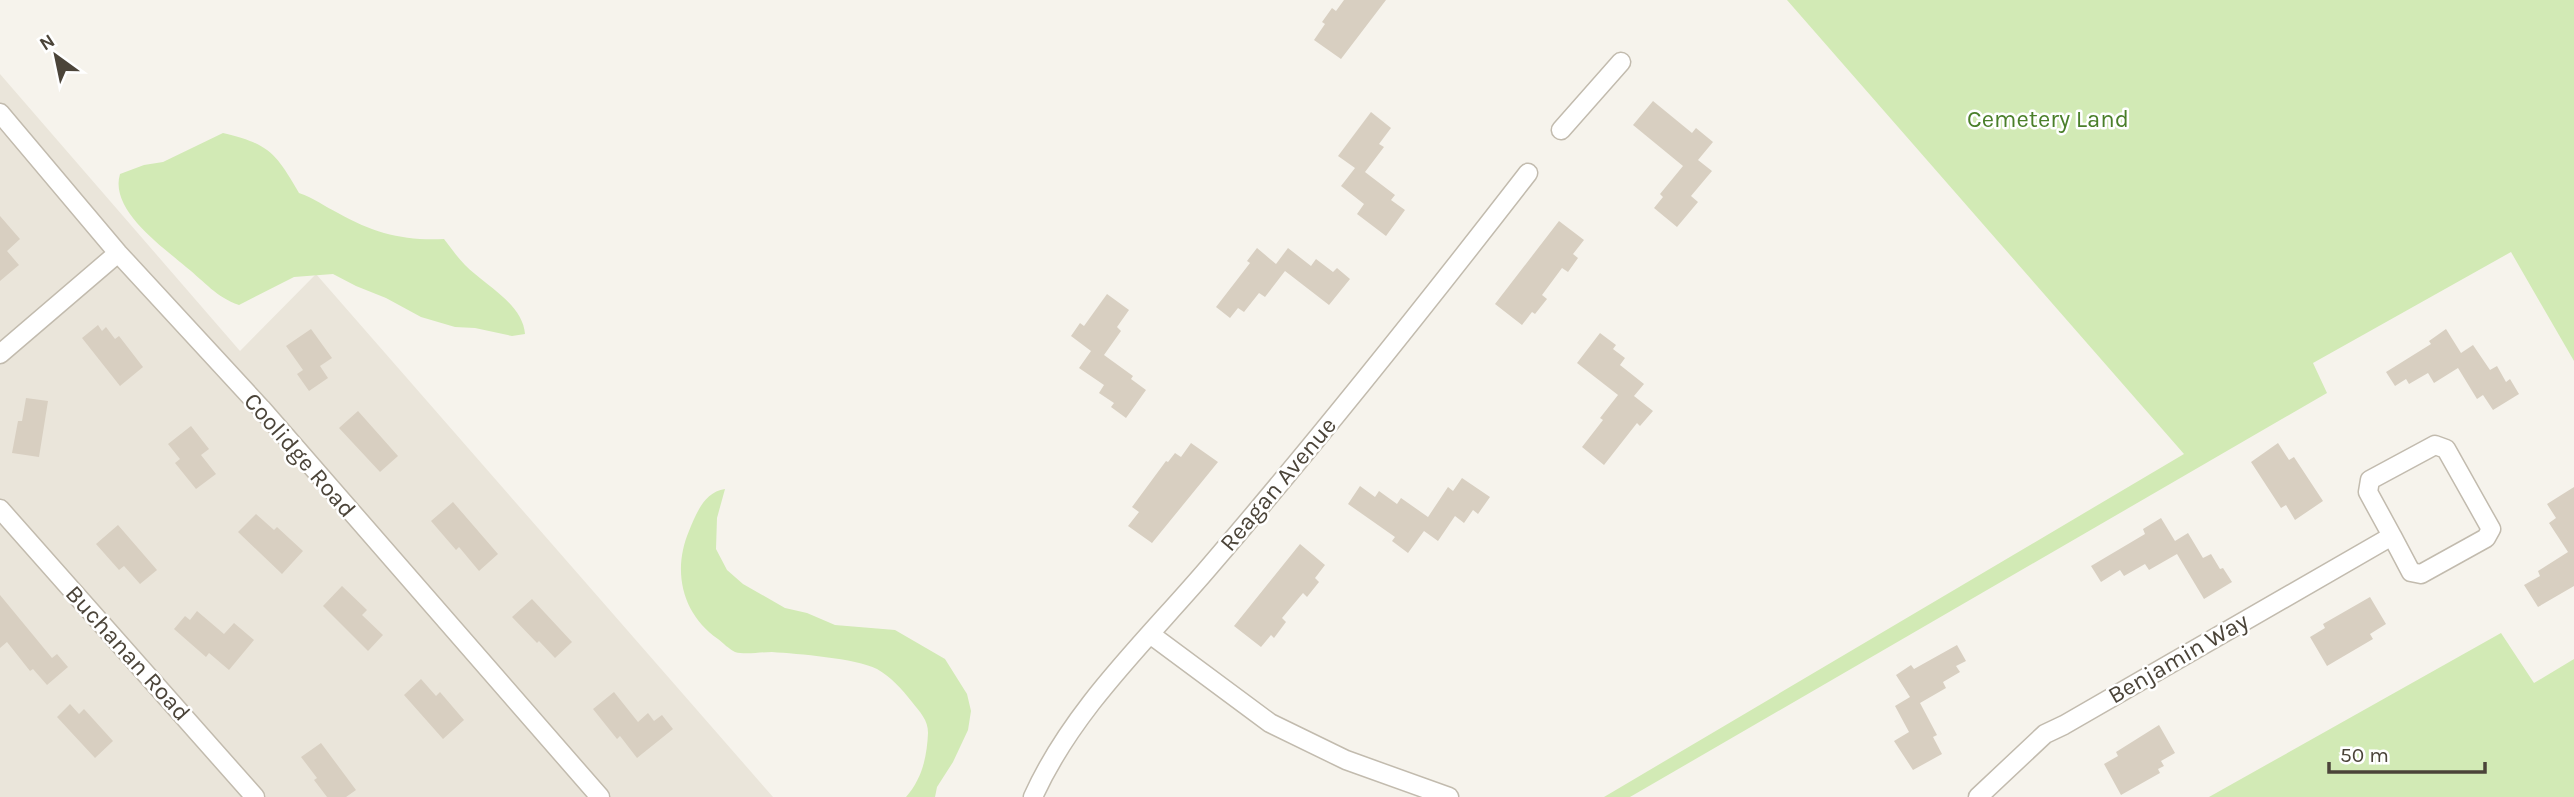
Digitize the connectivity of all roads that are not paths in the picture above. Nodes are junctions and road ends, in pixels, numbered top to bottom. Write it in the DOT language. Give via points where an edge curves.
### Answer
graph roads {
  1 [pos="1621,62"];
  2 [pos="0,113"];
  3 [pos="1561,130"];
  4 [pos="1528,173"];
  5 [pos="118,253"];
  6 [pos="0,354"];
  7 [pos="0,509"];
  8 [pos="2392,537"];
  9 [pos="1150,634"];
  10 [pos="255,797"];
  11 [pos="600,797"];
  12 [pos="1033,797"];
  13 [pos="1448,797"];
  14 [pos="1978,797"];
  1 -- 3 [label="street"];
  2 -- 5 [label="street, Coolidge Road"];
  4 -- 9 [label="street, Reagan Avenue" via="1416,318"];
  5 -- 6 [label="street"];
  5 -- 11 [label="street, Coolidge Road" via="261,408"];
  7 -- 10 [label="street, Buchanan Road"];
  8 -- 8 [label="street" via="2411,572 2421,574 2486,538 2491,529 2446,449 2435,445 2370,480 2368,492"];
  8 -- 14 [label="street, Benjamin Way" via="2045,734"];
  9 -- 12 [label="street, Reagan Avenue" via="1094,698"];
  9 -- 13 [label="street" via="1270,723 1346,760"];
}
